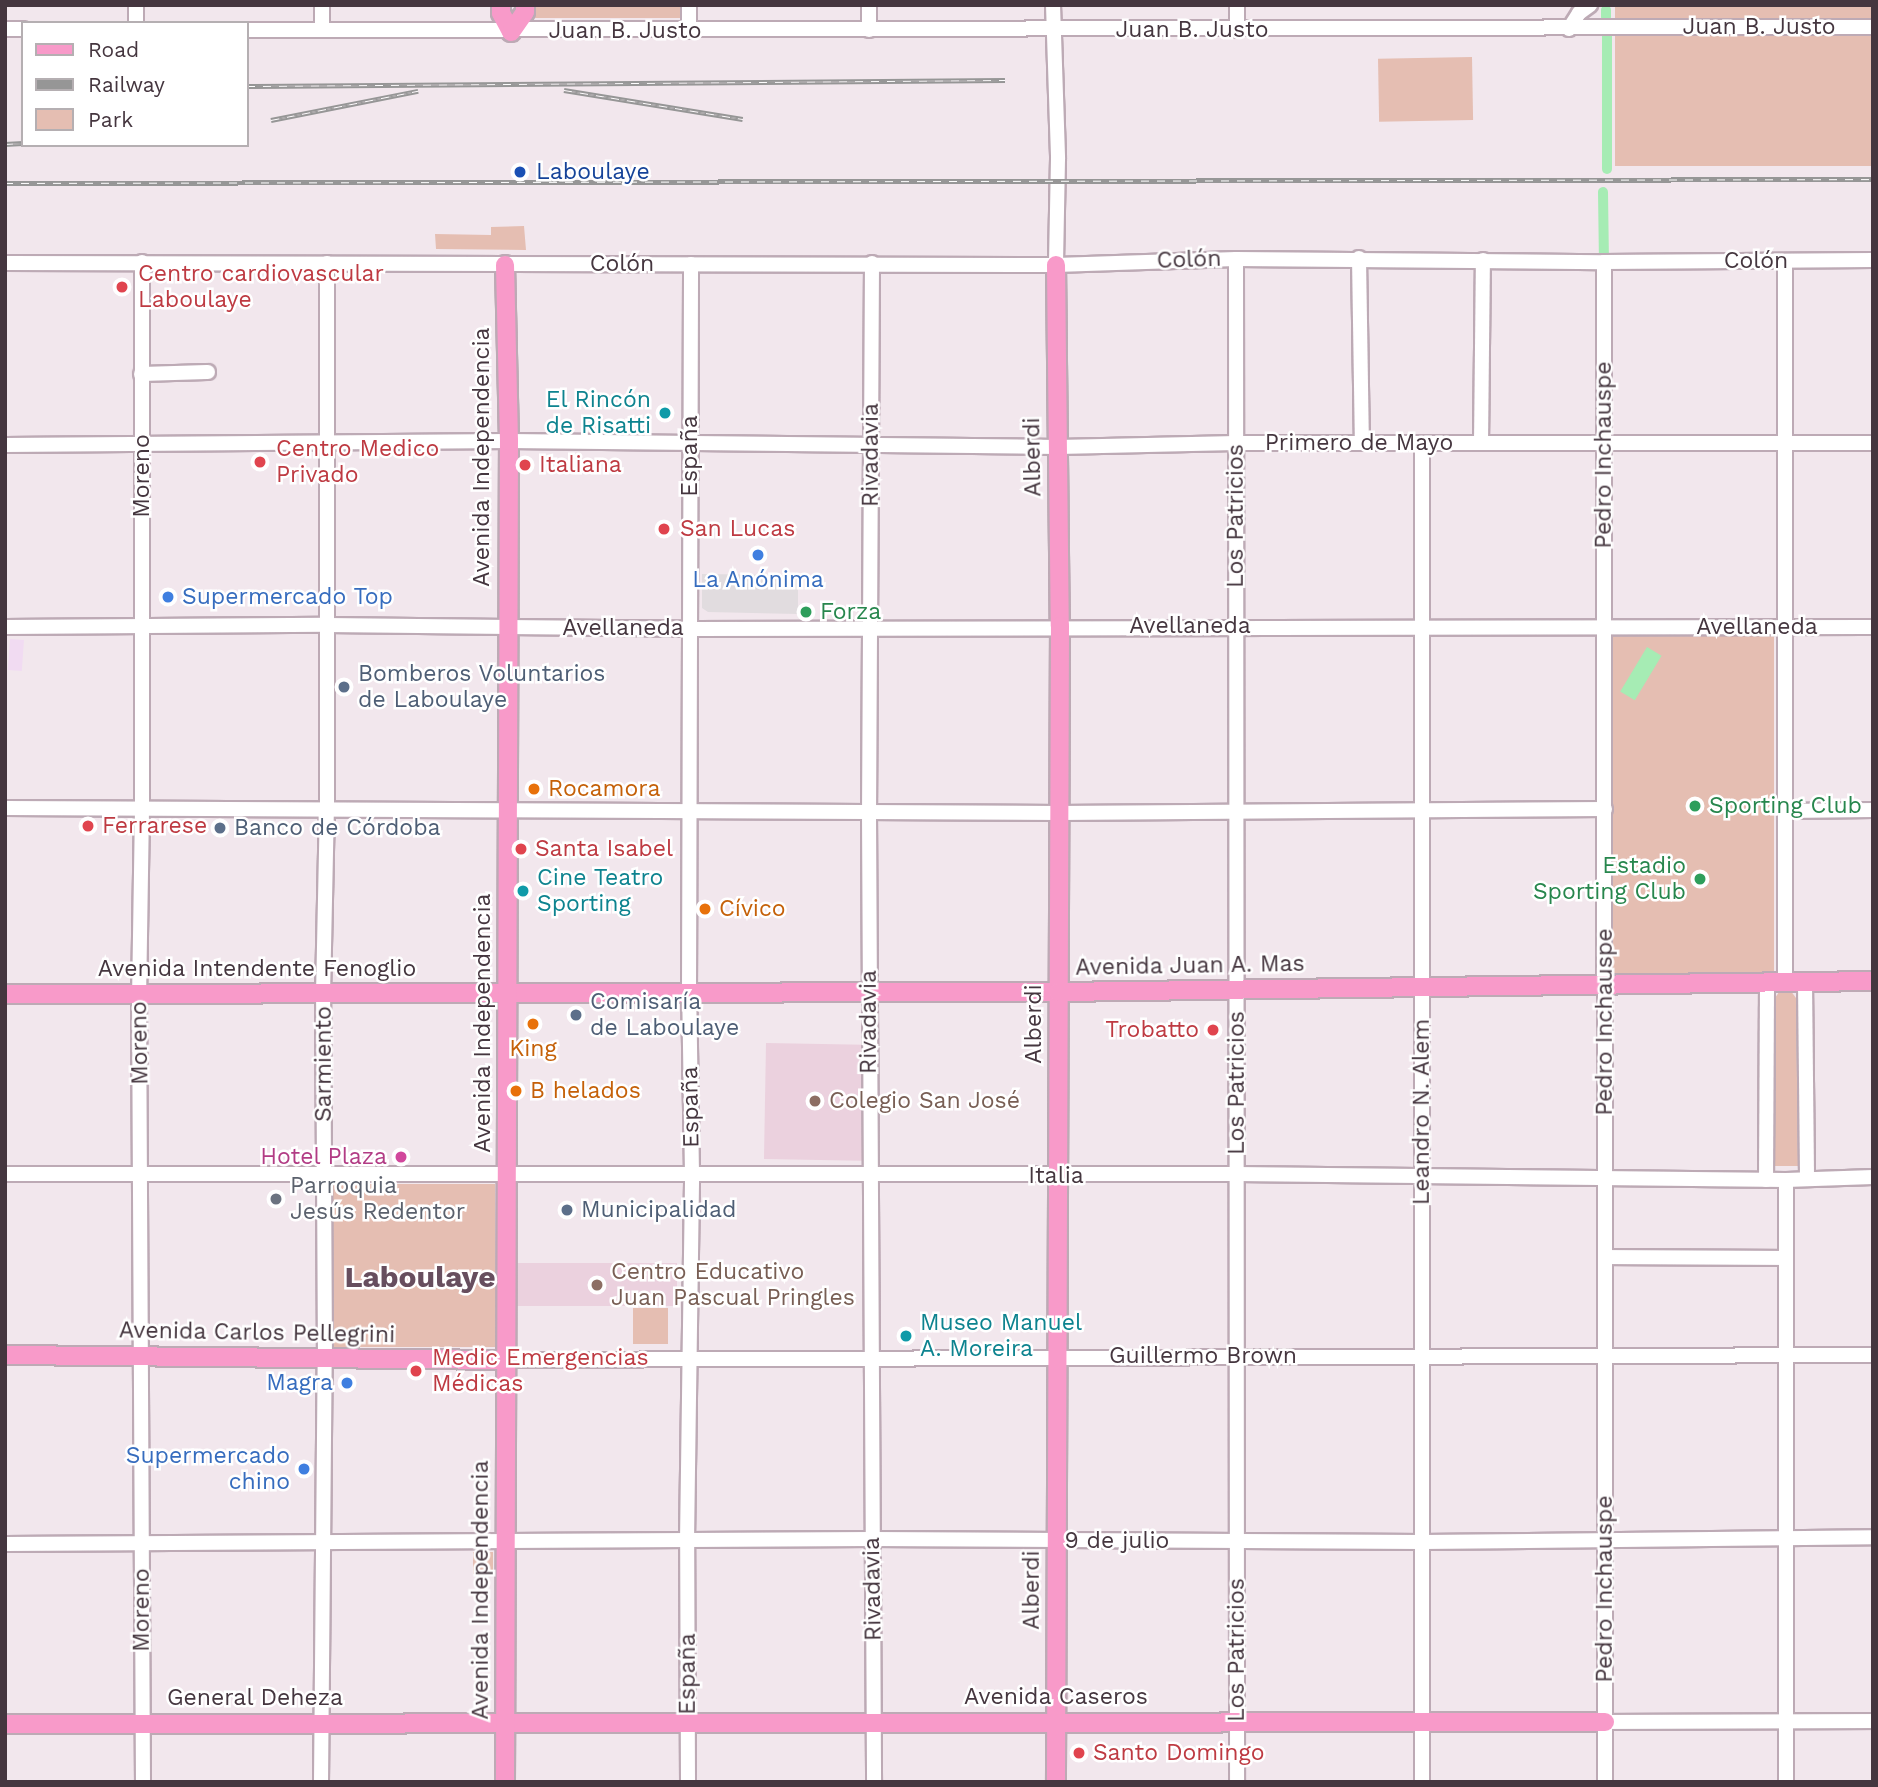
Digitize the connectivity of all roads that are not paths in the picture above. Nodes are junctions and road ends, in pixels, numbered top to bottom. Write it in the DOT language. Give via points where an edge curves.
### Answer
graph roads {
  1 [pos="322,5"];
  2 [pos="501,5"];
  3 [pos="525,5"];
  4 [pos="689,5"];
  5 [pos="869,5"];
  6 [pos="1053,5"];
  7 [pos="1237,5"];
  8 [pos="1590,5"];
  9 [pos="1873,27"];
  10 [pos="1569,29"];
  11 [pos="248,30"];
  12 [pos="322,30"];
  13 [pos="869,30"];
  14 [pos="1054,30"];
  15 [pos="1237,30"];
  16 [pos="690,31"];
  17 [pos="511,32"];
  18 [pos="1359,258"];
  19 [pos="1236,259"];
  20 [pos="1483,260"];
  21 [pos="1873,260"];
  22 [pos="1785,261"];
  23 [pos="142,262"];
  24 [pos="1604,262"];
  25 [pos="5,263"];
  26 [pos="327,263"];
  27 [pos="872,263"];
  28 [pos="691,264"];
  29 [pos="505,265"];
  30 [pos="1056,265"];
  31 [pos="208,372"];
  32 [pos="141,374"];
  33 [pos="509,441"];
  34 [pos="325,442"];
  35 [pos="1236,443"];
  36 [pos="1362,443"];
  37 [pos="1422,443"];
  38 [pos="1481,443"];
  39 [pos="1604,443"];
  40 [pos="1784,443"];
  41 [pos="1873,443"];
  42 [pos="142,444"];
  43 [pos="871,444"];
  44 [pos="5,445"];
  45 [pos="690,445"];
  46 [pos="1058,447"];
  47 [pos="327,625"];
  48 [pos="142,626"];
  49 [pos="1059,626"];
  50 [pos="1236,626"];
  51 [pos="1605,626"];
  52 [pos="5,627"];
  53 [pos="508,627"];
  54 [pos="1422,627"];
  55 [pos="1783,627"];
  56 [pos="1873,627"];
  57 [pos="691,629"];
  58 [pos="870,629"];
  59 [pos="5,808"];
  60 [pos="1605,808"];
  61 [pos="142,809"];
  62 [pos="1422,810"];
  63 [pos="1873,810"];
  64 [pos="327,811"];
  65 [pos="507,811"];
  66 [pos="690,811"];
  67 [pos="1236,811"];
  68 [pos="1785,811"];
  69 [pos="869,813"];
  70 [pos="1059,813"];
  71 [pos="1873,981"];
  72 [pos="1785,983"];
  73 [pos="1805,983"];
  74 [pos="1605,984"];
  75 [pos="1767,984"];
  76 [pos="1422,988"];
  77 [pos="1236,990"];
  78 [pos="869,991"];
  79 [pos="1058,992"];
  80 [pos="508,993"];
  81 [pos="689,993"];
  82 [pos="5,994"];
  83 [pos="139,994"];
  84 [pos="323,995"];
  85 [pos="142,1173"];
  86 [pos="325,1173"];
  87 [pos="5,1174"];
  88 [pos="508,1174"];
  89 [pos="692,1174"];
  90 [pos="1237,1174"];
  91 [pos="870,1176"];
  92 [pos="1058,1176"];
  93 [pos="1422,1177"];
  94 [pos="1873,1177"];
  95 [pos="1605,1179"];
  96 [pos="1807,1179"];
  97 [pos="1766,1180"];
  98 [pos="1786,1180"];
  99 [pos="1605,1257"];
  100 [pos="1786,1258"];
  101 [pos="5,1355"];
  102 [pos="1873,1355"];
  103 [pos="143,1356"];
  104 [pos="1057,1356"];
  105 [pos="1237,1356"];
  106 [pos="1605,1356"];
  107 [pos="1786,1356"];
  108 [pos="689,1357"];
  109 [pos="870,1357"];
  110 [pos="1422,1357"];
  111 [pos="325,1360"];
  112 [pos="508,1360"];
  113 [pos="1873,1537"];
  114 [pos="1786,1538"];
  115 [pos="872,1539"];
  116 [pos="687,1541"];
  117 [pos="1057,1541"];
  118 [pos="1237,1541"];
  119 [pos="1605,1541"];
  120 [pos="1422,1542"];
  121 [pos="142,1543"];
  122 [pos="504,1543"];
  123 [pos="5,1544"];
  124 [pos="322,1545"];
  125 [pos="1786,1720"];
  126 [pos="875,1721"];
  127 [pos="1056,1721"];
  128 [pos="1605,1721"];
  129 [pos="1873,1721"];
  130 [pos="321,1722"];
  131 [pos="506,1722"];
  132 [pos="688,1722"];
  133 [pos="1422,1722"];
  134 [pos="142,1723"];
  135 [pos="1237,1723"];
  136 [pos="5,1724"];
  137 [pos="143,1782"];
  138 [pos="321,1782"];
  139 [pos="505,1782"];
  140 [pos="688,1782"];
  141 [pos="874,1782"];
  142 [pos="1056,1782"];
  143 [pos="1237,1782"];
  144 [pos="1422,1782"];
  145 [pos="1605,1782"];
  146 [pos="1786,1782"];
  1 -- 12 [label="street"];
  2 -- 17 [label="main road"];
  3 -- 17 [label="main road"];
  4 -- 16 [label="street"];
  5 -- 13 [label="street"];
  6 -- 14 [label="street"];
  7 -- 15 [label="street"];
  8 -- 10 [label="street"];
  9 -- 10 [label="street, Juan B. Justo"];
  10 -- 15 [label="street, Juan B. Justo"];
  11 -- 12 [label="street, Juan B. Justo"];
  12 -- 17 [label="street, Juan B. Justo"];
  13 -- 14 [label="street, Juan B. Justo"];
  13 -- 16 [label="street, Juan B. Justo"];
  14 -- 15 [label="street, Juan B. Justo"];
  14 -- 30 [label="street"];
  16 -- 17 [label="street, Juan B. Justo"];
  18 -- 19 [label="street, Colón"];
  18 -- 20 [label="street, Colón"];
  18 -- 36 [label="street"];
  19 -- 30 [label="street, Colón"];
  19 -- 35 [label="street, Los Patricios"];
  20 -- 24 [label="street, Colón"];
  20 -- 38 [label="street"];
  21 -- 22 [label="street, Colón"];
  22 -- 24 [label="street, Colón"];
  22 -- 40 [label="street"];
  23 -- 25 [label="street, Colón"];
  23 -- 26 [label="street, Colón"];
  23 -- 32 [label="street, Moreno"];
  24 -- 39 [label="street, Pedro Inchauspe"];
  26 -- 29 [label="street, Colón"];
  26 -- 34 [label="street, Sarmiento"];
  27 -- 28 [label="street, Colón"];
  27 -- 30 [label="street, Colón"];
  27 -- 43 [label="street, Rivadavia"];
  28 -- 29 [label="street, Colón"];
  28 -- 45 [label="street, España"];
  29 -- 33 [label="main road, Avenida Independencia"];
  30 -- 46 [label="main road, Alberdi"];
  31 -- 32 [label="street"];
  32 -- 42 [label="street, Moreno"];
  33 -- 34 [label="street, Primero de Mayo"];
  33 -- 45 [label="street, Primero de Mayo"];
  33 -- 53 [label="main road, Avenida Independencia"];
  34 -- 42 [label="street, Primero de Mayo"];
  34 -- 47 [label="street, Sarmiento"];
  35 -- 36 [label="street, Primero de Mayo"];
  35 -- 46 [label="street, Primero de Mayo"];
  35 -- 50 [label="street, Los Patricios"];
  36 -- 37 [label="street, Primero de Mayo"];
  37 -- 38 [label="street, Primero de Mayo"];
  37 -- 54 [label="street, Leandro N. Alem"];
  38 -- 39 [label="street, Primero de Mayo"];
  39 -- 40 [label="street, Primero de Mayo"];
  39 -- 51 [label="street, Pedro Inchauspe"];
  40 -- 41 [label="street, Primero de Mayo"];
  40 -- 55 [label="street"];
  42 -- 44 [label="street, Primero de Mayo"];
  42 -- 48 [label="street, Moreno"];
  43 -- 45 [label="street, Primero de Mayo"];
  43 -- 46 [label="street, Primero de Mayo"];
  43 -- 58 [label="street, Rivadavia"];
  45 -- 57 [label="street, España"];
  46 -- 49 [label="main road, Alberdi"];
  47 -- 48 [label="street, Avellaneda"];
  47 -- 53 [label="street, Avellaneda"];
  47 -- 64 [label="street, Sarmiento"];
  48 -- 52 [label="street, Avellaneda"];
  48 -- 61 [label="street, Moreno"];
  49 -- 50 [label="street, Avellaneda"];
  49 -- 58 [label="street, Avellaneda"];
  49 -- 70 [label="main road, Alberdi"];
  50 -- 54 [label="street, Avellaneda"];
  50 -- 67 [label="street, Los Patricios"];
  51 -- 54 [label="street, Avellaneda"];
  51 -- 55 [label="street, Avellaneda"];
  51 -- 60 [label="street, Pedro Inchauspe"];
  53 -- 57 [label="street, Avellaneda"];
  53 -- 65 [label="main road, Avenida Independencia"];
  54 -- 62 [label="street, Leandro N. Alem"];
  55 -- 56 [label="street, Avellaneda"];
  55 -- 68 [label="street"];
  57 -- 58 [label="street, Avellaneda"];
  57 -- 66 [label="street, España"];
  58 -- 69 [label="street, Rivadavia"];
  59 -- 61 [label="street"];
  60 -- 62 [label="street"];
  60 -- 74 [label="street, Pedro Inchauspe"];
  61 -- 64 [label="street"];
  61 -- 83 [label="street, Moreno"];
  62 -- 67 [label="street"];
  62 -- 76 [label="street, Leandro N. Alem"];
  63 -- 68 [label="street"];
  64 -- 65 [label="street"];
  64 -- 84 [label="street, Sarmiento"];
  65 -- 66 [label="street"];
  65 -- 80 [label="main road, Avenida Independencia"];
  66 -- 69 [label="street"];
  66 -- 81 [label="street, España"];
  67 -- 70 [label="street"];
  67 -- 77 [label="street, Los Patricios"];
  68 -- 72 [label="street"];
  69 -- 70 [label="street"];
  69 -- 78 [label="street, Rivadavia"];
  70 -- 79 [label="main road, Alberdi"];
  71 -- 73 [label="main road, Avenida Juan A. Mas"];
  72 -- 73 [label="main road, Avenida Juan A. Mas"];
  72 -- 75 [label="main road, Avenida Juan A. Mas"];
  73 -- 96 [label="street"];
  74 -- 75 [label="main road, Avenida Juan A. Mas"];
  74 -- 76 [label="main road, Avenida Juan A. Mas"];
  74 -- 95 [label="street, Pedro Inchauspe"];
  75 -- 97 [label="street"];
  76 -- 77 [label="main road, Avenida Juan A. Mas"];
  76 -- 93 [label="street, Leandro N. Alem"];
  77 -- 79 [label="main road, Avenida Juan A. Mas"];
  77 -- 90 [label="street, Los Patricios"];
  78 -- 79 [label="main road, Avenida Juan A. Mas"];
  78 -- 81 [label="main road, Avenida Juan A. Mas"];
  78 -- 91 [label="street, Rivadavia"];
  79 -- 92 [label="main road, Alberdi"];
  80 -- 81 [label="main road, Avenida Juan A. Mas"];
  80 -- 84 [label="main road, Avenida Intendente Fenoglio"];
  80 -- 88 [label="main road, Avenida Independencia"];
  81 -- 89 [label="street, España"];
  82 -- 83 [label="main road, Avenida Intendente Fenoglio"];
  83 -- 84 [label="main road, Avenida Intendente Fenoglio"];
  83 -- 85 [label="street, Moreno"];
  84 -- 86 [label="street, Sarmiento"];
  85 -- 86 [label="street, Italia"];
  85 -- 87 [label="street, Italia"];
  85 -- 103 [label="street, Moreno"];
  86 -- 88 [label="street, Italia"];
  86 -- 111 [label="street, Sarmiento"];
  88 -- 89 [label="street, Italia"];
  88 -- 112 [label="main road, Avenida Independencia"];
  89 -- 91 [label="street, Italia"];
  89 -- 108 [label="street, España"];
  90 -- 92 [label="street, Italia"];
  90 -- 93 [label="street, Italia"];
  90 -- 105 [label="street, Los Patricios"];
  91 -- 92 [label="street, Italia"];
  91 -- 109 [label="street, Rivadavia"];
  92 -- 104 [label="main road, Alberdi"];
  93 -- 95 [label="street, Italia"];
  93 -- 110 [label="street, Leandro N. Alem"];
  94 -- 96 [label="street, Italia"];
  95 -- 97 [label="street, Italia"];
  95 -- 99 [label="street, Pedro Inchauspe"];
  96 -- 98 [label="street, Italia"];
  97 -- 98 [label="street, Italia"];
  98 -- 100 [label="street"];
  99 -- 100 [label="street"];
  99 -- 106 [label="street, Pedro Inchauspe"];
  100 -- 107 [label="street"];
  101 -- 103 [label="main road, Avenida Carlos Pellegrini"];
  102 -- 107 [label="street, Guillermo Brown"];
  103 -- 111 [label="main road, Avenida Carlos Pellegrini"];
  103 -- 121 [label="street, Moreno"];
  104 -- 105 [label="street, Guillermo Brown"];
  104 -- 109 [label="street, Guillermo Brown"];
  104 -- 117 [label="main road, Alberdi"];
  105 -- 110 [label="street, Guillermo Brown"];
  105 -- 118 [label="street, Los Patricios"];
  106 -- 107 [label="street, Guillermo Brown"];
  106 -- 110 [label="street, Guillermo Brown"];
  106 -- 119 [label="street, Pedro Inchauspe"];
  107 -- 114 [label="street"];
  108 -- 109 [label="street, Guillermo Brown"];
  108 -- 112 [label="street, Guillermo Brown"];
  108 -- 116 [label="street, España"];
  109 -- 115 [label="street, Rivadavia"];
  110 -- 120 [label="street, Leandro N. Alem"];
  111 -- 112 [label="main road, Avenida Carlos Pellegrini"];
  111 -- 124 [label="street, Sarmiento"];
  112 -- 122 [label="main road, Avenida Independencia"];
  113 -- 114 [label="street, 9 de julio"];
  114 -- 119 [label="street, 9 de julio"];
  114 -- 125 [label="street"];
  115 -- 116 [label="street, 9 de julio"];
  115 -- 117 [label="street, 9 de julio"];
  115 -- 126 [label="street, Rivadavia"];
  116 -- 122 [label="street, 9 de julio"];
  116 -- 132 [label="street, España"];
  117 -- 118 [label="street, 9 de julio"];
  117 -- 127 [label="main road, Alberdi"];
  118 -- 120 [label="street, 9 de julio"];
  118 -- 135 [label="street, Los Patricios"];
  119 -- 120 [label="street, 9 de julio"];
  119 -- 128 [label="street, Pedro Inchauspe"];
  120 -- 133 [label="street, Leandro N. Alem"];
  121 -- 123 [label="street, 9 de julio"];
  121 -- 124 [label="street, 9 de julio"];
  121 -- 134 [label="street, Moreno"];
  122 -- 124 [label="street, 9 de julio"];
  122 -- 131 [label="main road, Avenida Independencia"];
  124 -- 130 [label="street, Sarmiento"];
  125 -- 128 [label="street"];
  125 -- 129 [label="street"];
  125 -- 146 [label="street"];
  126 -- 127 [label="main road, Avenida Caseros"];
  126 -- 132 [label="main road, Avenida Caseros"];
  126 -- 141 [label="street, Rivadavia"];
  127 -- 135 [label="main road, Avenida Caseros"];
  127 -- 142 [label="main road, Alberdi"];
  128 -- 133 [label="main road, Avenida Caseros"];
  128 -- 145 [label="street, Pedro Inchauspe"];
  130 -- 131 [label="main road, General Deheza"];
  130 -- 134 [label="main road, General Deheza"];
  130 -- 138 [label="street, Sarmiento"];
  131 -- 132 [label="main road, Avenida Caseros"];
  131 -- 139 [label="main road, Avenida Independencia"];
  132 -- 140 [label="street, España"];
  133 -- 135 [label="main road, Avenida Caseros"];
  133 -- 144 [label="street, Leandro N. Alem"];
  134 -- 136 [label="main road, General Deheza"];
  134 -- 137 [label="street, Moreno"];
  135 -- 143 [label="street, Los Patricios"];
}
